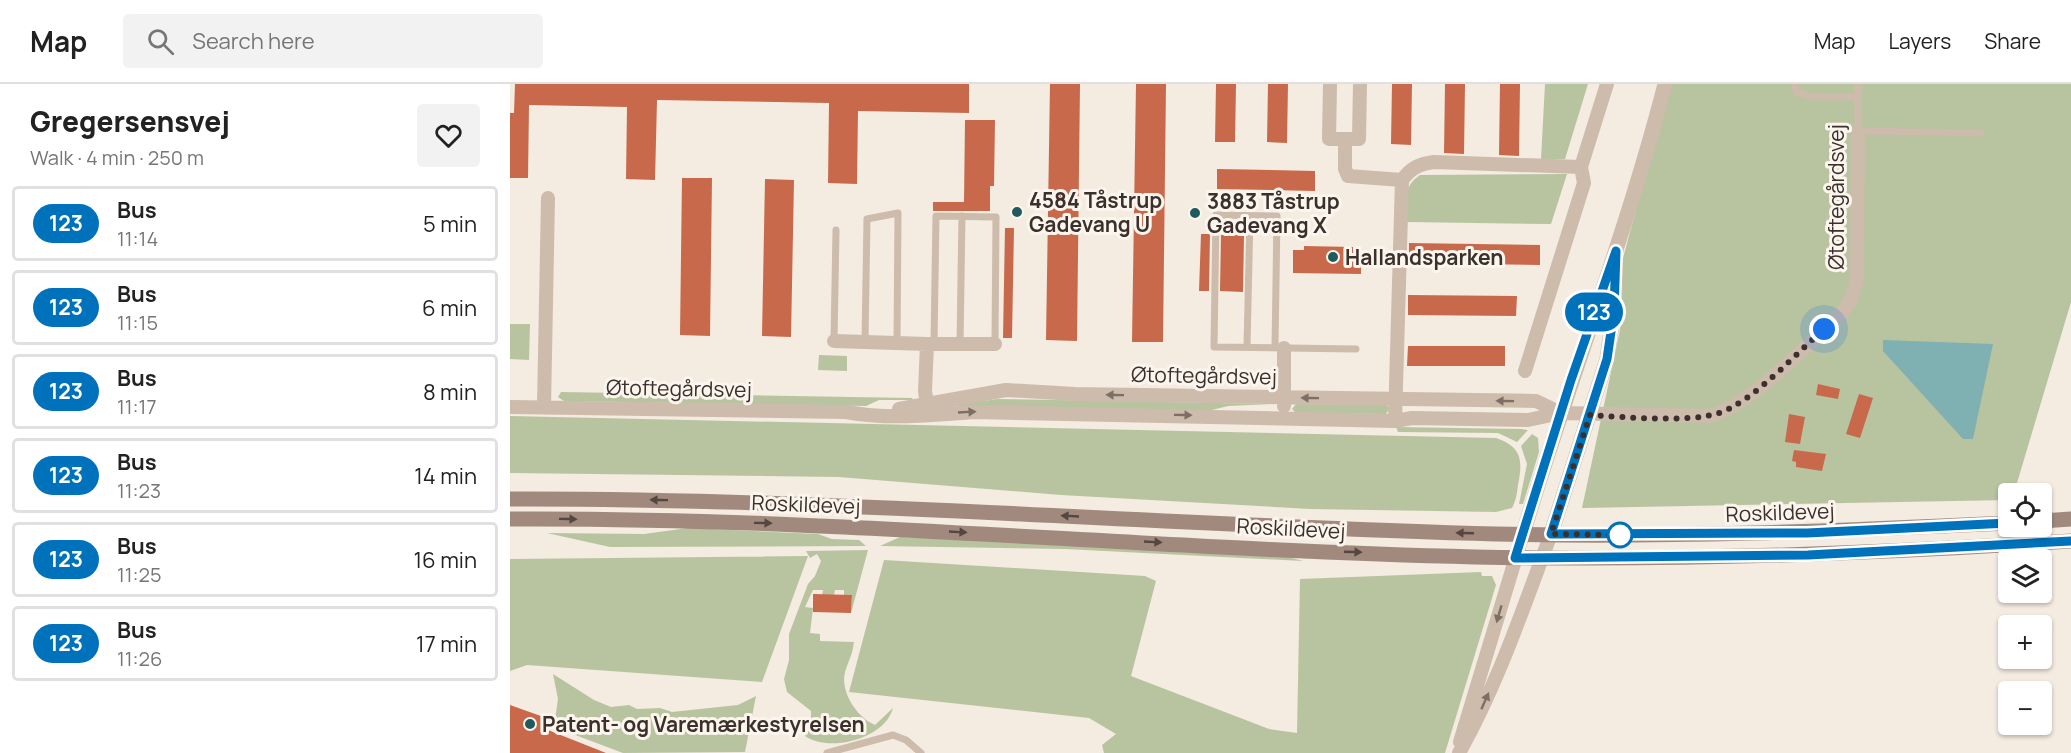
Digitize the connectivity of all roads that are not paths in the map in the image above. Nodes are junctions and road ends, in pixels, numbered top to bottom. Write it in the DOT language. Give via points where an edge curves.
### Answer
graph roads {
  1 [pos="1330,84"];
  2 [pos="1360,84"];
  3 [pos="1607,84"];
  4 [pos="1665,84"];
  5 [pos="1795,84"];
  6 [pos="1858,84"];
  7 [pos="1858,97"];
  8 [pos="1858,131"];
  9 [pos="1981,133"];
  10 [pos="1344,139"];
  11 [pos="1581,167"];
  12 [pos="1402,180"];
  13 [pos="548,198"];
  14 [pos="962,216"];
  15 [pos="1250,216"];
  16 [pos="836,230"];
  17 [pos="1616,251"];
  18 [pos="834,341"];
  19 [pos="865,342"];
  20 [pos="897,343"];
  21 [pos="931,344"];
  22 [pos="960,344"];
  23 [pos="994,344"];
  24 [pos="1248,347"];
  25 [pos="1279,348"];
  26 [pos="1356,349"];
  27 [pos="1525,371"];
  28 [pos="1284,397"];
  29 [pos="1396,399"];
  30 [pos="510,407"];
  31 [pos="544,407"];
  32 [pos="928,410"];
  33 [pos="1561,414"];
  34 [pos="1590,415"];
  35 [pos="1284,417"];
  36 [pos="1395,421"];
  37 [pos="510,499"];
  38 [pos="510,519"];
  39 [pos="2071,519"];
  40 [pos="2052,520"];
  41 [pos="1998,523"];
  42 [pos="1523,534"];
  43 [pos="1551,534"];
  44 [pos="2071,541"];
  45 [pos="1542,557"];
  46 [pos="1515,558"];
  47 [pos="1488,651"];
  48 [pos="1505,656"];
  49 [pos="862,744"];
  50 [pos="826,753"];
  51 [pos="865,753"];
  52 [pos="921,753"];
  53 [pos="1458,753"];
  1 -- 10 [label="street" via="1329,139"];
  2 -- 10 [label="street" via="1359,139"];
  3 -- 11 [label="street"];
  4 -- 17 [label="street"];
  5 -- 7 [label="lane" via="1796,92 1812,97"];
  6 -- 7 [label="lane, Øtoftegårdsvej"];
  7 -- 8 [label="lane, Øtoftegårdsvej"];
  8 -- 9 [label="lane"];
  8 -- 34 [label="street, Øtoftegårdsvej" via="1857,280 1851,300 1841,314 1753,392 1721,413 1696,417"];
  10 -- 12 [label="street" via="1348,176"];
  11 -- 12 [label="street" via="1434,162 1419,164"];
  11 -- 27 [label="street" via="1584,183"];
  12 -- 29 [label="street"];
  13 -- 31 [label="street"];
  14 -- 21 [label="lane" via="936,216"];
  14 -- 22 [label="lane"];
  14 -- 23 [label="lane" via="996,217"];
  15 -- 24 [label="lane"];
  15 -- 24 [label="lane" via="1216,215 1214,323 1214,347"];
  15 -- 25 [label="lane" via="1277,216"];
  16 -- 18 [label="lane"];
  17 -- 33 [label="street"];
  17 -- 34 [label="street" via="1607,359"];
  18 -- 19 [label="street"];
  19 -- 20 [label="street"];
  19 -- 20 [label="lane" via="867,219 898,213"];
  20 -- 21 [label="street"];
  21 -- 22 [label="street"];
  21 -- 32 [label="street"];
  22 -- 23 [label="street"];
  24 -- 25 [label="lane"];
  25 -- 26 [label="lane"];
  25 -- 28 [label="street"];
  29 -- 28 [label="street, Øtoftegårdsvej, one-way"];
  28 -- 32 [label="street, Øtoftegårdsvej, one-way" via="1006,390"];
  28 -- 35 [label="street"];
  33 -- 29 [label="street, Øtoftegårdsvej, one-way" via="1536,401"];
  29 -- 36 [label="street"];
  30 -- 31 [label="street, Øtoftegårdsvej"];
  31 -- 32 [label="street, Øtoftegårdsvej"];
  32 -- 35 [label="street, Øtoftegårdsvej, one-way"];
  33 -- 34 [label="street, Øtoftegårdsvej"];
  33 -- 36 [label="street, Øtoftegårdsvej" via="1533,420"];
  33 -- 42 [label="street"];
  34 -- 43 [label="street"];
  35 -- 36 [label="street, Øtoftegårdsvej"];
  42 -- 37 [label="main road, Roskildevej, one-way" via="717,501"];
  38 -- 46 [label="main road, Roskildevej, one-way" via="788,523"];
  39 -- 40 [label="main road"];
  41 -- 43 [label="main road, Roskildevej" via="1807,533"];
  42 -- 43 [label="main road, Roskildevej"];
  42 -- 46 [label="street"];
  43 -- 45 [label="street"];
  44 -- 45 [label="main road, Roskildevej" via="1808,555"];
  45 -- 46 [label="main road, Roskildevej"];
  45 -- 48 [label="street"];
  46 -- 47 [label="street, one-way"];
  47 -- 48 [label="lane"];
  47 -- 53 [label="street"];
  53 -- 48 [label="street, one-way"];
  49 -- 50 [label="lane"];
  49 -- 51 [label="lane"];
  49 -- 52 [label="lane" via="893,735"];
}
